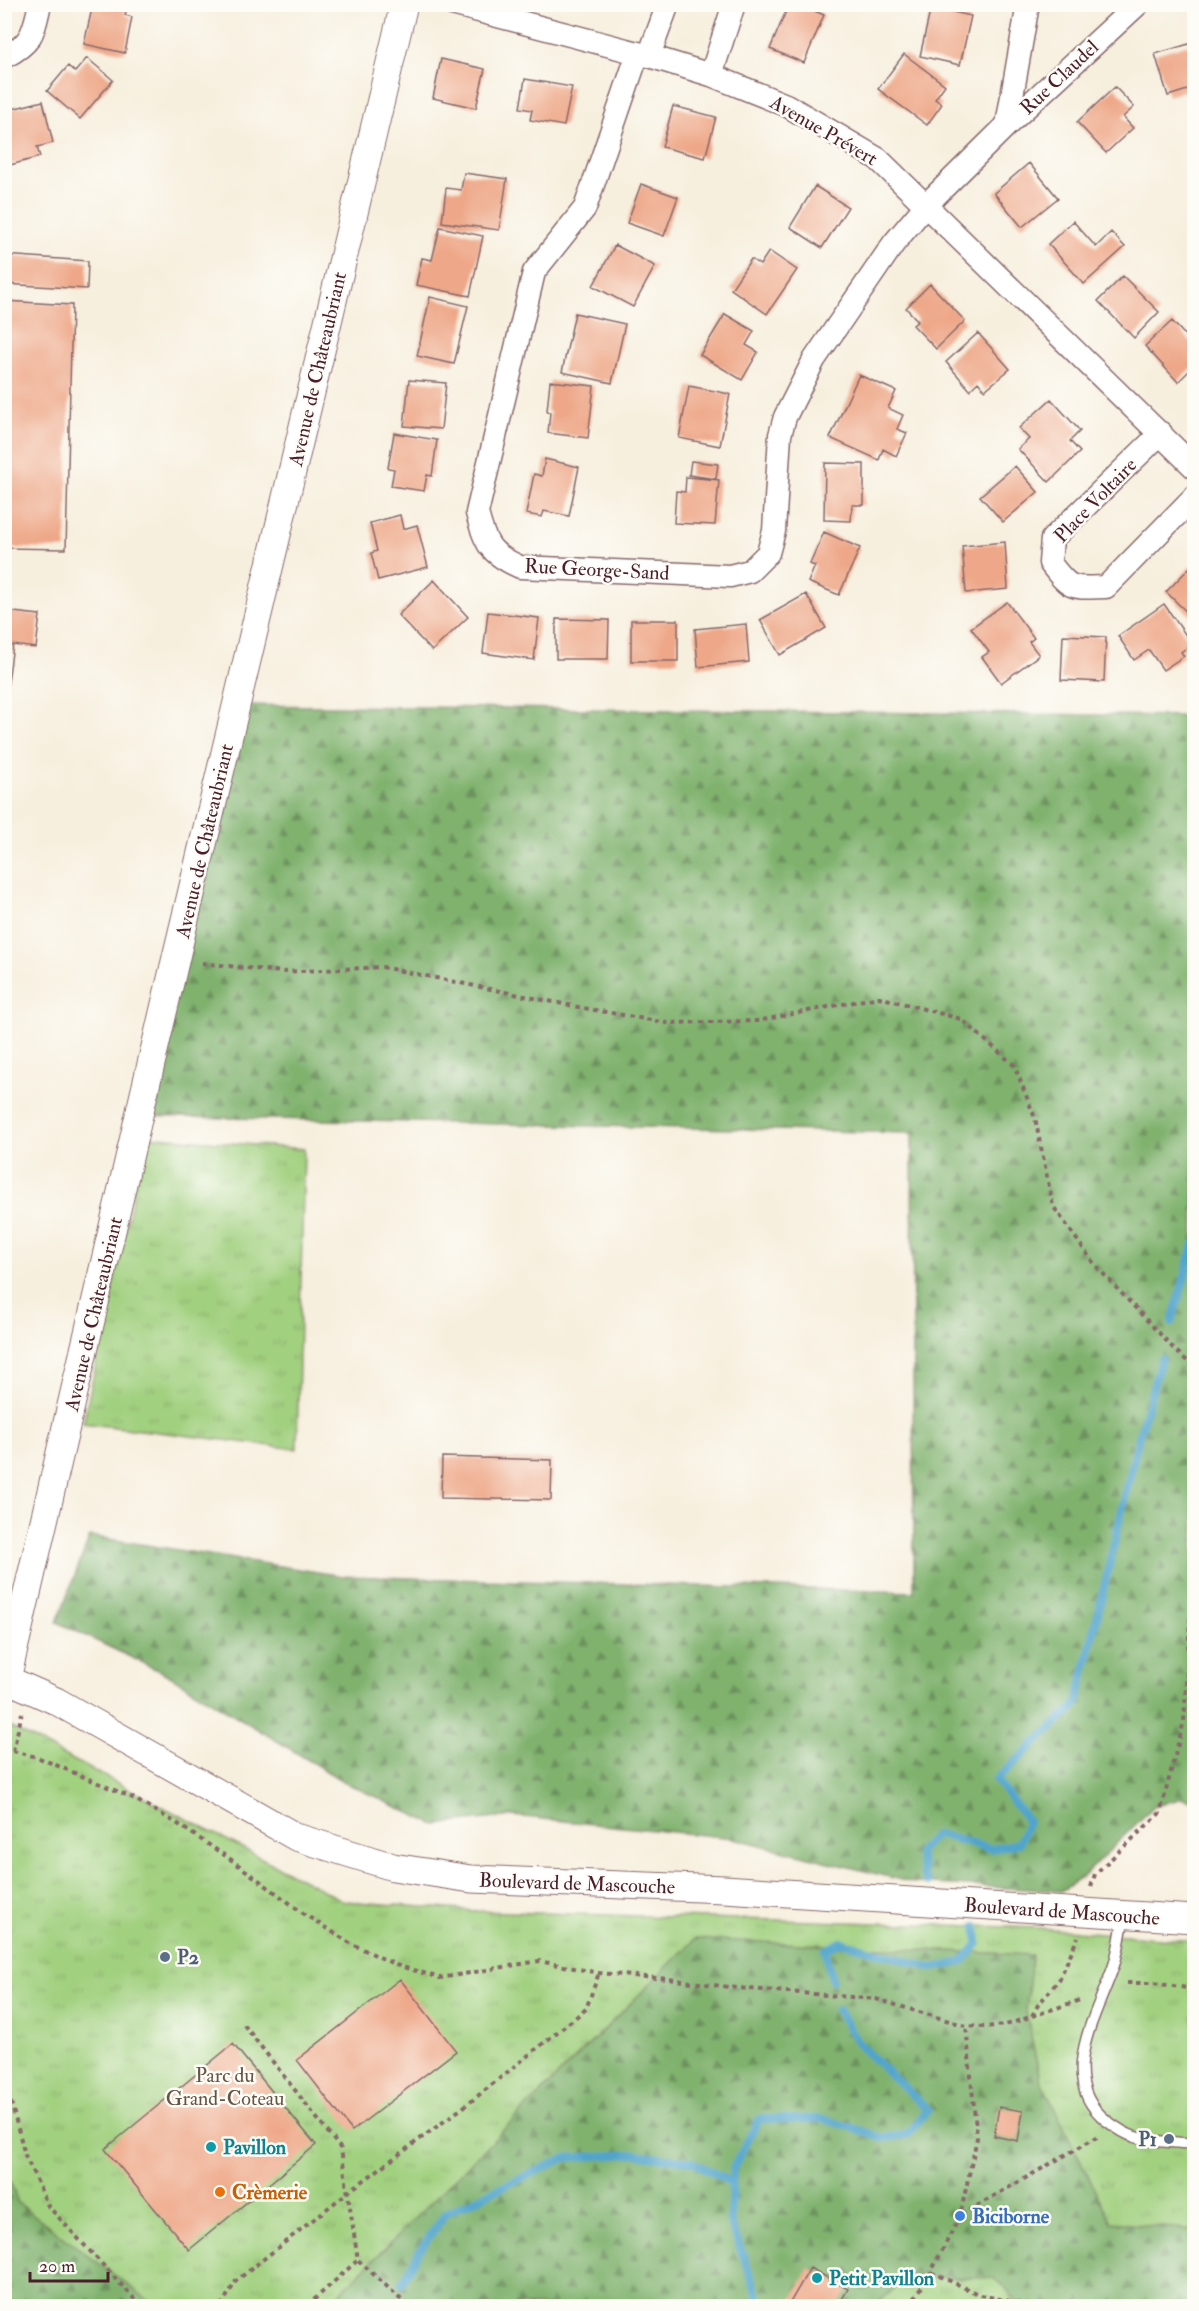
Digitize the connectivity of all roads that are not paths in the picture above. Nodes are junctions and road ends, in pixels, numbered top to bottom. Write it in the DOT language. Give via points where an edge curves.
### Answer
graph roads {
  1 [pos="40,4"];
  2 [pos="404,4"];
  3 [pos="452,4"];
  4 [pos="668,4"];
  5 [pos="734,4"];
  6 [pos="1028,4"];
  7 [pos="1138,4"];
  8 [pos="643,55"];
  9 [pos="4,57"];
  10 [pos="711,75"];
  11 [pos="1007,125"];
  12 [pos="926,205"];
  13 [pos="1161,433"];
  14 [pos="1193,461"];
  15 [pos="1194,497"];
  16 [pos="5,1682"];
  17 [pos="1124,1915"];
  18 [pos="1194,1919"];
  19 [pos="1194,2144"];
  1 -- 9 [label="street" via="33,35 20,50"];
  2 -- 16 [label="street, Avenue de Châteaubriant"];
  3 -- 8 [label="street, Avenue Prévert"];
  4 -- 8 [label="street, Rue George-Sand"];
  5 -- 10 [label="street"];
  6 -- 11 [label="street, Rue Claudel"];
  7 -- 11 [label="street, Rue Claudel"];
  8 -- 10 [label="street, Avenue Prévert"];
  8 -- 12 [label="street, Rue George-Sand" via="585,208 534,272 477,513 483,538 500,559 520,567 730,576 750,570 768,553 774,531 780,435 785,417 814,360 894,243"];
  10 -- 12 [label="street, Avenue Prévert" via="786,105 878,159"];
  11 -- 12 [label="street, Rue Claudel"];
  12 -- 13 [label="street, Avenue Prévert"];
  13 -- 14 [label="street, Avenue Prévert"];
  13 -- 15 [label="street, Place Voltaire" via="1052,539 1050,563 1074,588 1106,587"];
  16 -- 17 [label="street, Boulevard de Mascouche" via="56,1701 296,1837 393,1867 471,1879 724,1889"];
  17 -- 18 [label="street, Boulevard de Mascouche"];
  17 -- 19 [label="lane" via="1115,1961 1089,2027 1081,2060 1084,2091 1096,2112 1134,2137"];
}
